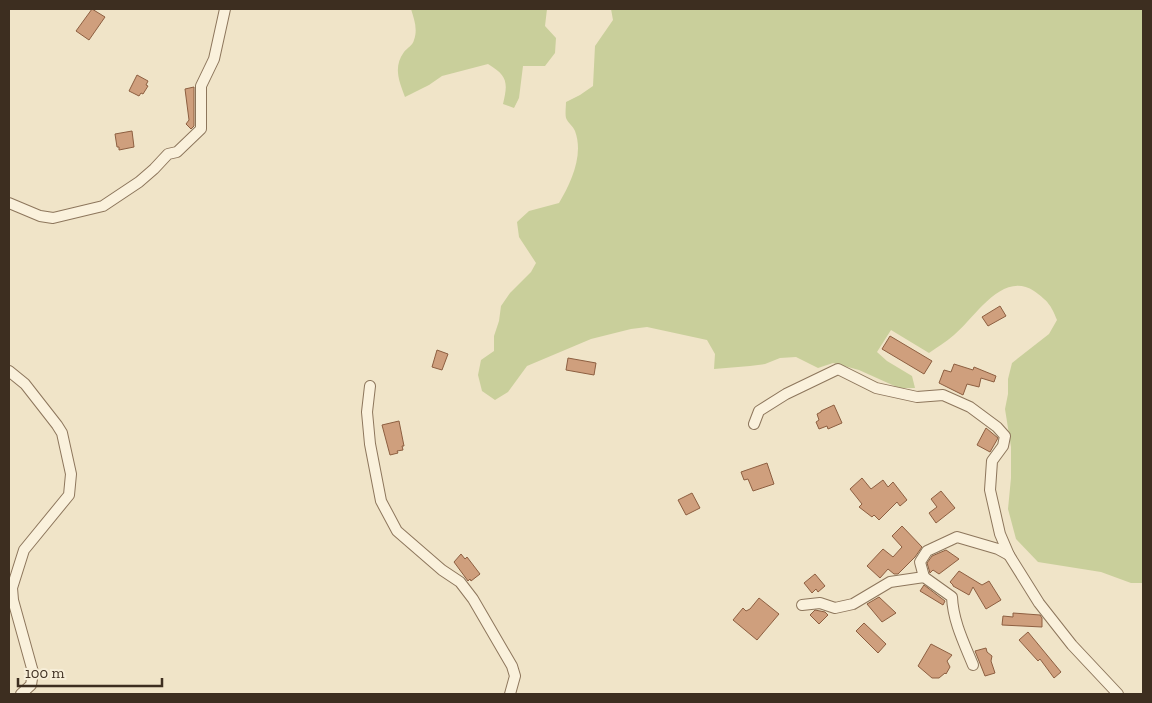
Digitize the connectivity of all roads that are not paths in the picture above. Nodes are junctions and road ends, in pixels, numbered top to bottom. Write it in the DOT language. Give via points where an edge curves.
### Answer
graph roads {
  1 [pos="224,9"];
  2 [pos="9,203"];
  3 [pos="9,371"];
  4 [pos="370,386"];
  5 [pos="754,424"];
  6 [pos="1009,555"];
  7 [pos="924,577"];
  8 [pos="802,605"];
  9 [pos="973,665"];
  10 [pos="21,694"];
  11 [pos="510,694"];
  12 [pos="1118,694"];
  1 -- 2 [label="street" via="214,60 201,86 201,129 183,147 168,154 138,182 104,206 53,218"];
  3 -- 10 [label="street" via="25,384 58,425 71,474 69,495 24,550 12,588 12,600 33,672 31,685"];
  4 -- 11 [label="street" via="367,412 370,444 381,501 397,531 460,582 473,600 512,666 515,676"];
  5 -- 6 [label="street" via="759,411 838,369 876,388 917,397 943,395 970,407 1005,436 1003,446 992,461 990,490 1000,534"];
  6 -- 7 [label="street" via="998,548 958,537 927,551 920,562"];
  6 -- 12 [label="street" via="1039,603 1072,645"];
  7 -- 8 [label="street" via="890,582 853,604 836,608 820,602"];
  7 -- 9 [label="street" via="952,597 952,609"];
}
